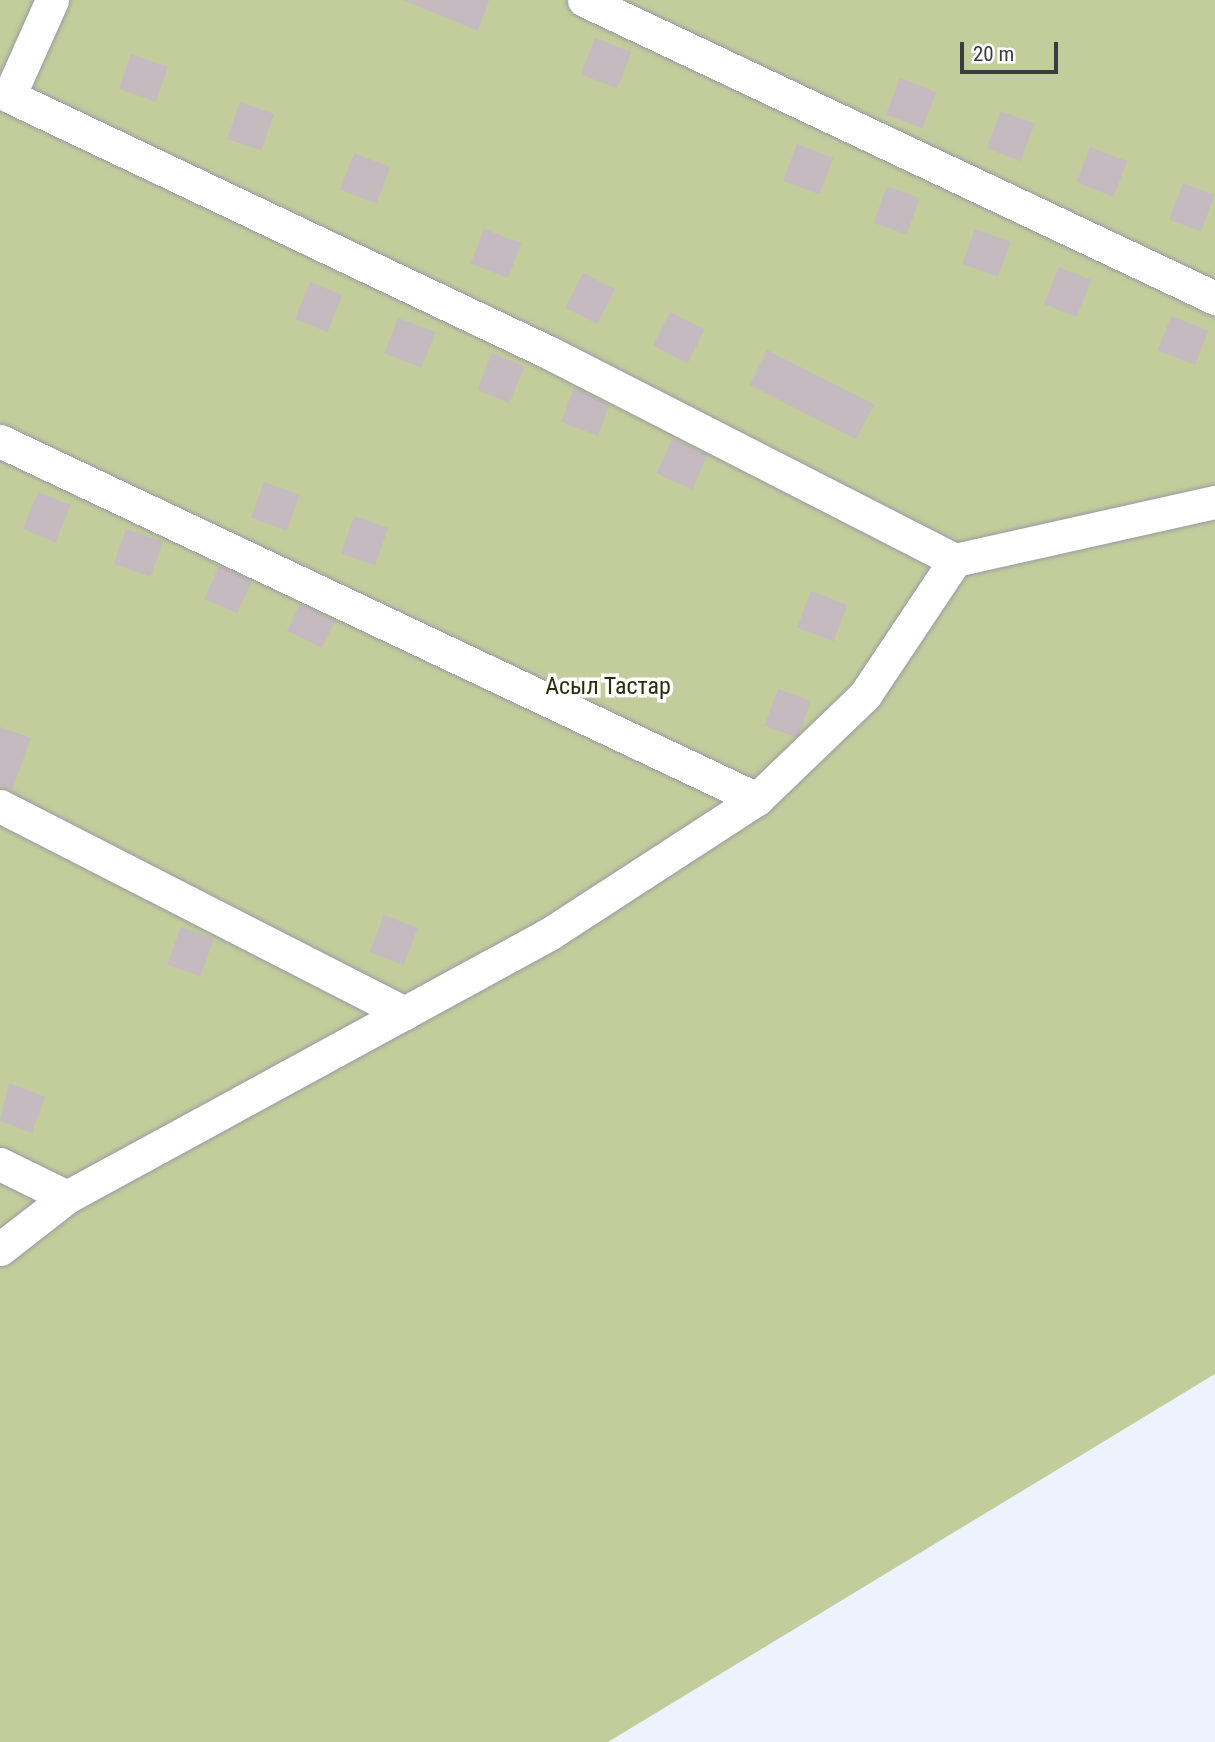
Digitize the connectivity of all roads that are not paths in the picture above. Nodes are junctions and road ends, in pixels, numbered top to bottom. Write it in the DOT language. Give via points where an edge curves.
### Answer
graph roads {
  1 [pos="52,0"];
  2 [pos="584,0"];
  3 [pos="3,100"];
  4 [pos="1215,298"];
  5 [pos="0,440"];
  6 [pos="1215,502"];
  7 [pos="955,560"];
  8 [pos="757,799"];
  9 [pos="0,806"];
  10 [pos="405,1013"];
  11 [pos="0,1164"];
  12 [pos="67,1197"];
  13 [pos="0,1249"];
  1 -- 3 [label="street"];
  2 -- 4 [label="street"];
  3 -- 7 [label="street" via="550,353"];
  5 -- 8 [label="street"];
  6 -- 7 [label="street"];
  7 -- 8 [label="street" via="865,695"];
  8 -- 10 [label="street" via="551,933"];
  9 -- 10 [label="street"];
  10 -- 12 [label="street"];
  11 -- 12 [label="street"];
  12 -- 13 [label="street"];
}
